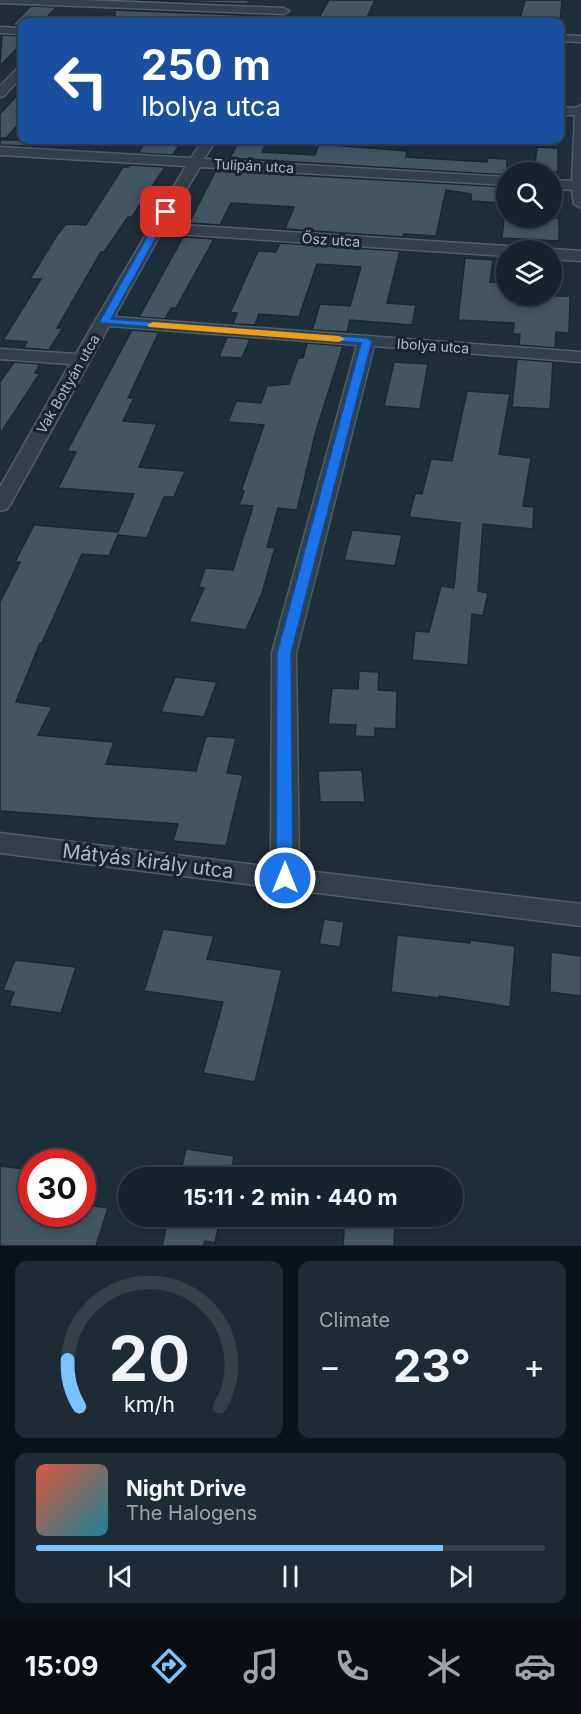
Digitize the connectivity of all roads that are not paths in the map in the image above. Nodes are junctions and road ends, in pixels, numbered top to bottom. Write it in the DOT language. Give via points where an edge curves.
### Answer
graph roads {
  1 [pos="0,0"];
  2 [pos="290,0"];
  3 [pos="91,2"];
  4 [pos="284,11"];
  5 [pos="76,16"];
  6 [pos="280,18"];
  7 [pos="0,30"];
  8 [pos="18,31"];
  9 [pos="564,38"];
  10 [pos="581,39"];
  11 [pos="18,74"];
  12 [pos="0,93"];
  13 [pos="564,111"];
  14 [pos="581,111"];
  15 [pos="207,144"];
  16 [pos="0,151"];
  17 [pos="196,162"];
  18 [pos="496,180"];
  19 [pos="562,185"];
  20 [pos="580,186"];
  21 [pos="581,204"];
  22 [pos="156,228"];
  23 [pos="496,250"];
  24 [pos="562,255"];
  25 [pos="581,256"];
  26 [pos="105,321"];
  27 [pos="367,341"];
  28 [pos="0,354"];
  29 [pos="581,357"];
  30 [pos="82,360"];
  31 [pos="0,504"];
  32 [pos="0,843"];
  33 [pos="285,878"];
  34 [pos="581,915"];
  1 -- 3 [label="street"];
  2 -- 4 [label="street"];
  3 -- 4 [label="street"];
  3 -- 5 [label="street"];
  4 -- 6 [label="street"];
  7 -- 8 [label="street"];
  9 -- 10 [label="street"];
  11 -- 12 [label="street"];
  13 -- 14 [label="street"];
  14 -- 20 [label="street"];
  15 -- 17 [label="street, Vak Bottyán utca"];
  16 -- 17 [label="street, Tulipán utca"];
  17 -- 18 [label="street, Tulipán utca"];
  17 -- 22 [label="street, Vak Bottyán utca"];
  19 -- 20 [label="street"];
  20 -- 21 [label="street"];
  22 -- 23 [label="street, Ősz utca"];
  22 -- 26 [label="street, Vak Bottyán utca"];
  24 -- 25 [label="street"];
  26 -- 27 [label="street, Ibolya utca"];
  26 -- 30 [label="street, Vak Bottyán utca"];
  27 -- 29 [label="street, Ibolya utca"];
  27 -- 33 [label="street" via="284,653"];
  28 -- 30 [label="street"];
  30 -- 31 [label="street, Vak Bottyán utca"];
  32 -- 33 [label="street, Mátyás király utca"];
  33 -- 34 [label="street, Mátyás király utca"];
}
